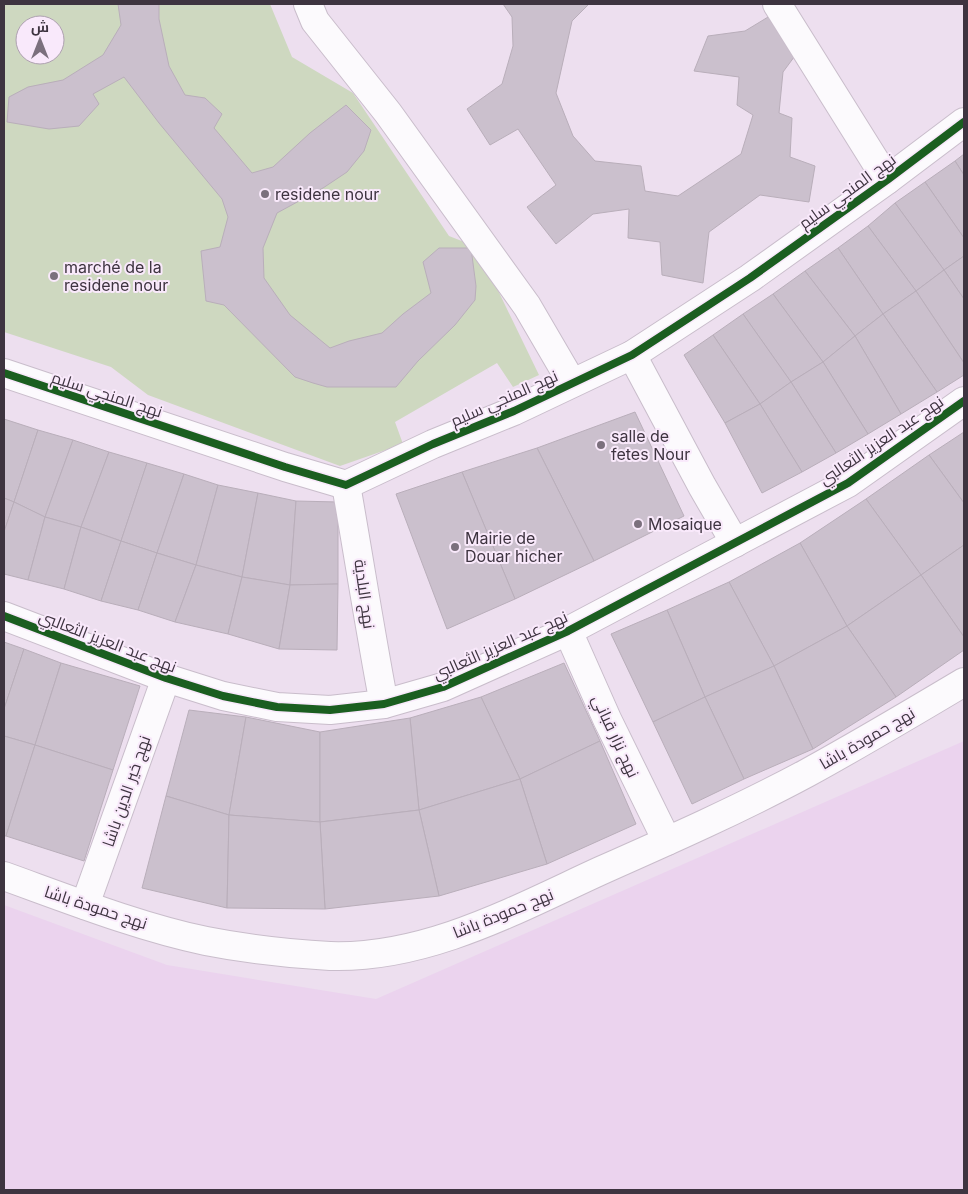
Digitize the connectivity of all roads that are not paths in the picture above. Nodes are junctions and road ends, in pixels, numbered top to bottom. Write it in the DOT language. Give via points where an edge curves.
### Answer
graph roads {
  1 [pos="308,4"];
  2 [pos="777,4"];
  3 [pos="964,122"];
  4 [pos="887,180"];
  5 [pos="632,355"];
  6 [pos="4,373"];
  7 [pos="572,384"];
  8 [pos="964,401"];
  9 [pos="346,485"];
  10 [pos="735,543"];
  11 [pos="4,616"];
  12 [pos="568,631"];
  13 [pos="166,678"];
  14 [pos="964,682"];
  15 [pos="384,704"];
  16 [pos="667,841"];
  17 [pos="4,876"];
  18 [pos="86,905"];
  1 -- 7 [label="street" via="316,21 388,113 528,306"];
  2 -- 4 [label="street"];
  3 -- 4 [label="street, نهج المنجي سليم"];
  4 -- 5 [label="street, نهج المنجي سليم" via="750,278"];
  5 -- 7 [label="street, نهج المنجي سليم"];
  5 -- 10 [label="street"];
  6 -- 9 [label="street, نهج المنجي سليم"];
  7 -- 9 [label="street, نهج المنجي سليم"];
  8 -- 10 [label="street, نهج عبد العزيز الثعالبي" via="848,483"];
  9 -- 15 [label="street, نهج البلدية"];
  10 -- 12 [label="street, نهج عبد العزيز الثعالبي"];
  11 -- 13 [label="street, نهج عبد العزيز الثعالبي"];
  12 -- 15 [label="street, نهج عبد العزيز الثعالبي" via="443,687"];
  12 -- 16 [label="street, نهج نزار قباني"];
  13 -- 15 [label="street, نهج عبد العزيز الثعالبي" via="223,696 277,707 330,710"];
  13 -- 18 [label="street, نهج خير الدين باشا"];
  14 -- 16 [label="street, نهج حمودة باشا" via="806,774"];
  16 -- 18 [label="street, نهج حمودة باشا" via="482,925 423,944 376,953 332,956 205,941"];
  17 -- 18 [label="street, نهج حمودة باشا"];
}
